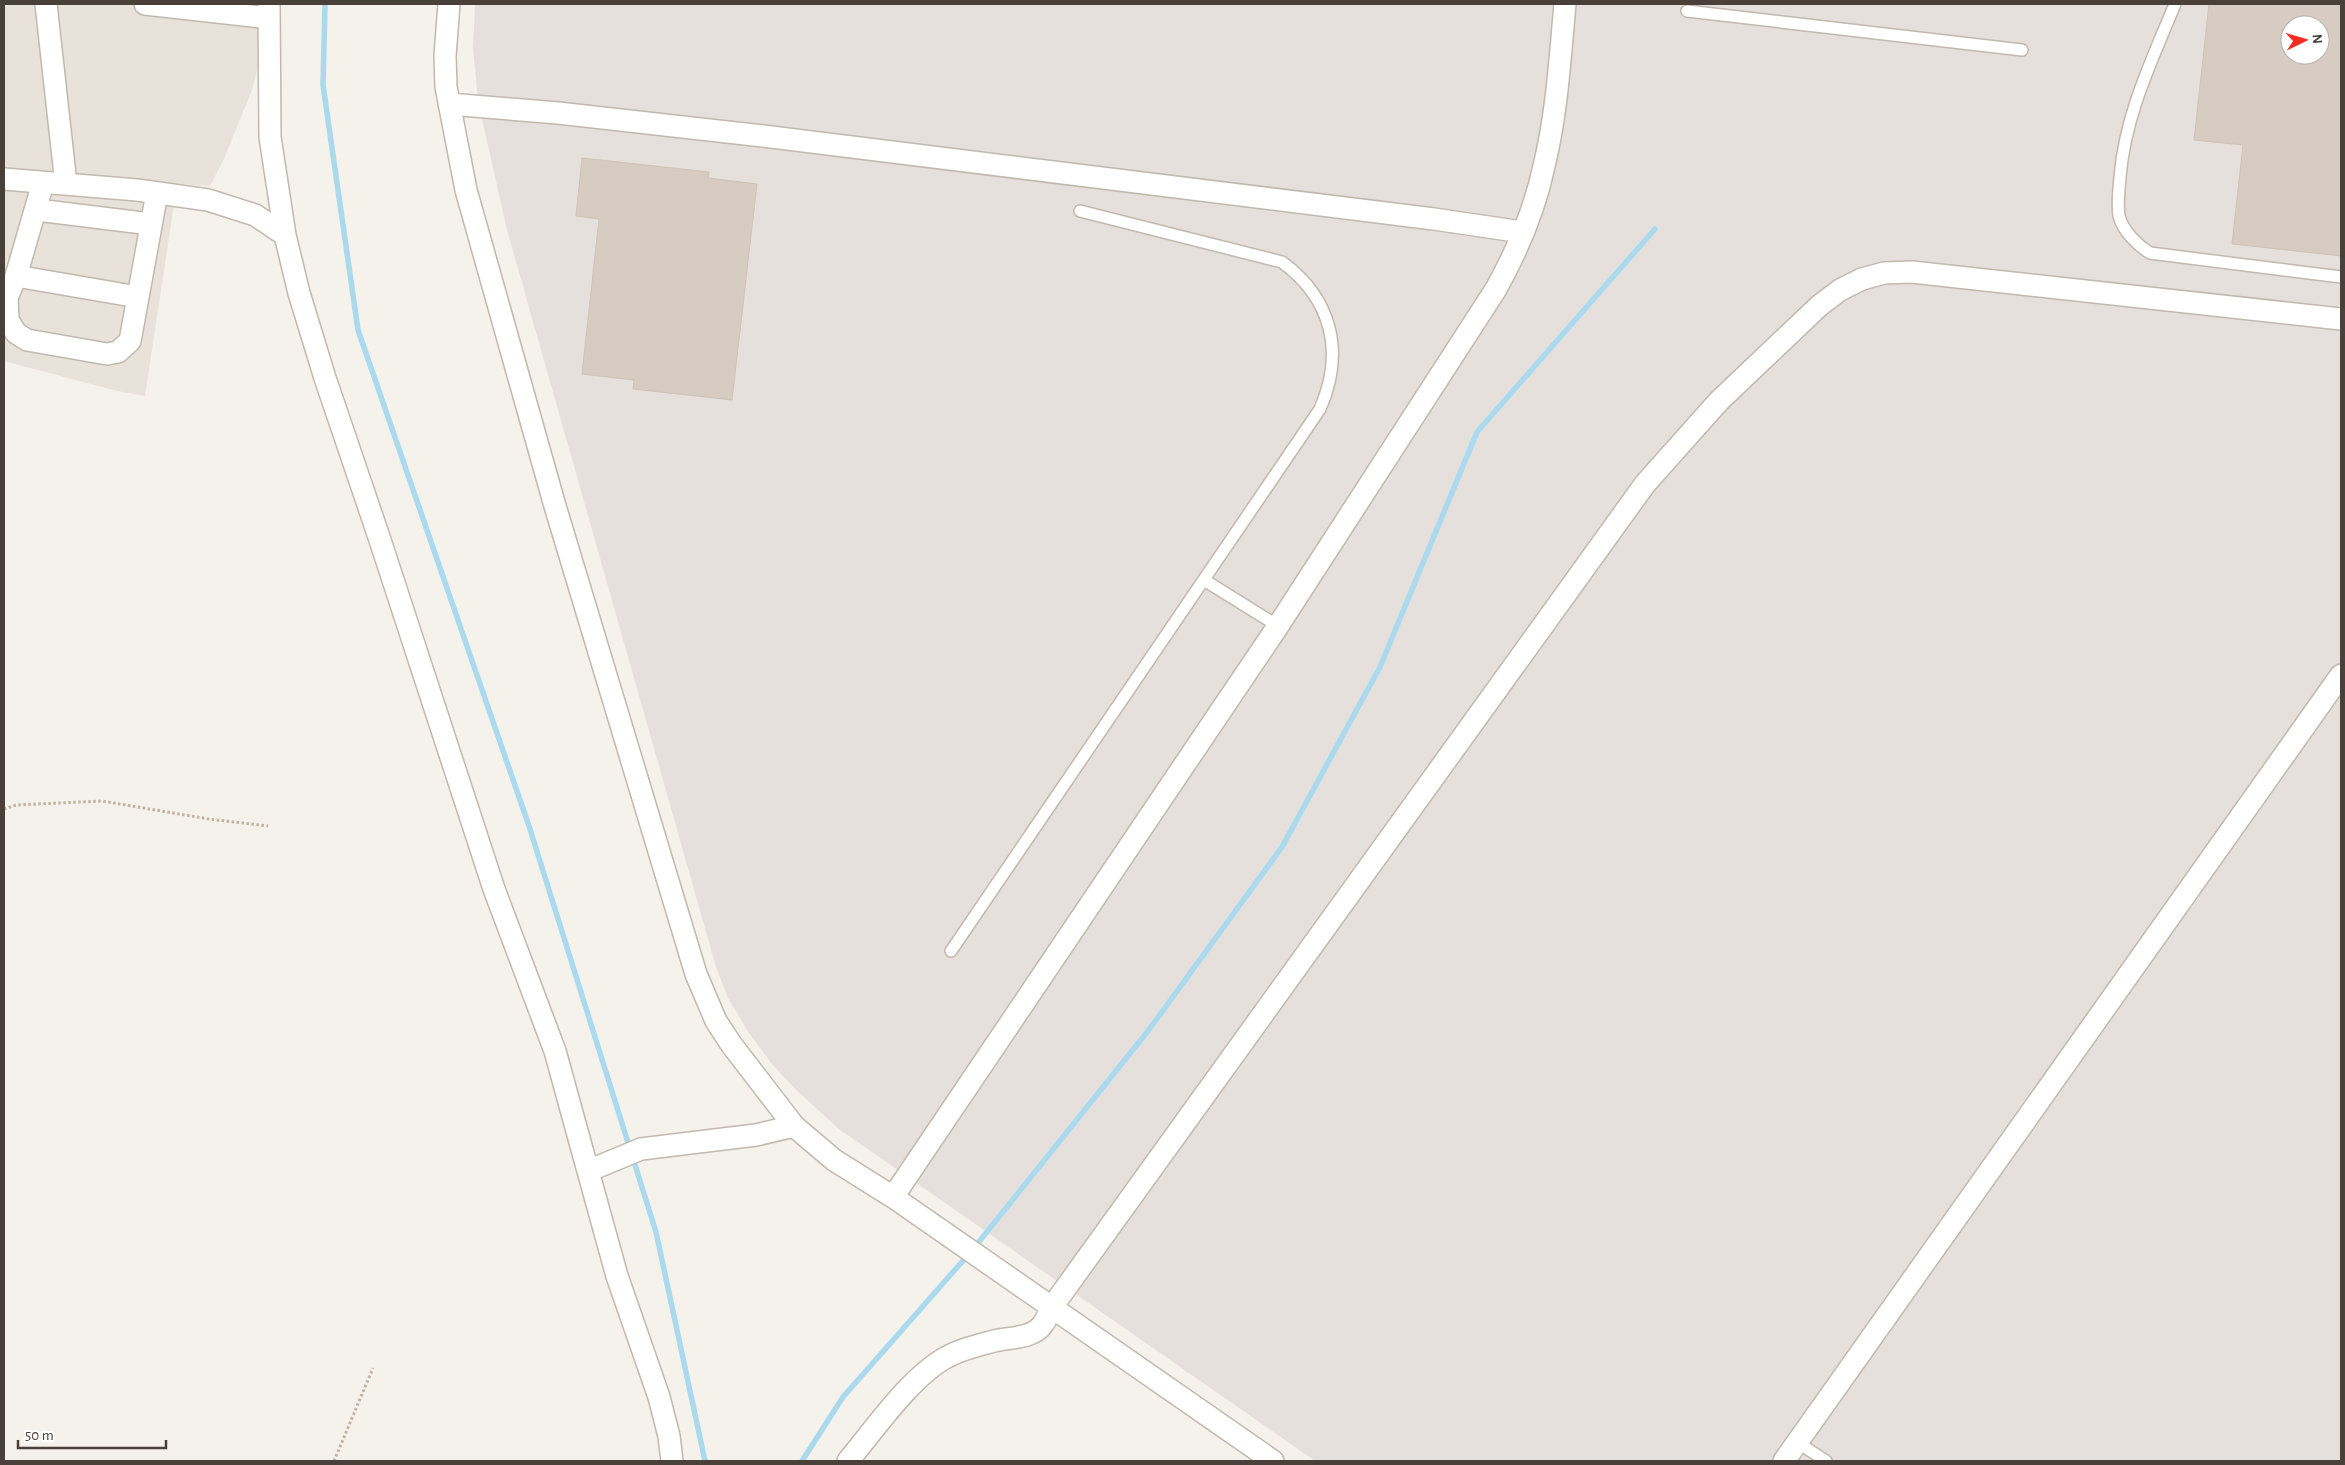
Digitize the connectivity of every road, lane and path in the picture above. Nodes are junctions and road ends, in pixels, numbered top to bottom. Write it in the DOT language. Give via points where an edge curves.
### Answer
graph roads {
  1 [pos="46,4"];
  2 [pos="144,4"];
  3 [pos="449,4"];
  4 [pos="1565,4"];
  5 [pos="2175,4"];
  6 [pos="1687,10"];
  7 [pos="269,11"];
  8 [pos="2022,50"];
  9 [pos="449,104"];
  10 [pos="4,179"];
  11 [pos="43,183"];
  12 [pos="66,184"];
  13 [pos="157,193"];
  14 [pos="37,210"];
  15 [pos="1080,211"];
  16 [pos="151,224"];
  17 [pos="1522,232"];
  18 [pos="285,235"];
  19 [pos="16,276"];
  20 [pos="2341,277"];
  21 [pos="138,297"];
  22 [pos="2341,319"];
  23 [pos="1204,580"];
  24 [pos="1278,626"];
  25 [pos="2341,675"];
  26 [pos="4,809"];
  27 [pos="268,826"];
  28 [pos="951,951"];
  29 [pos="794,1126"];
  30 [pos="588,1171"];
  31 [pos="892,1197"];
  32 [pos="1052,1307"];
  33 [pos="373,1368"];
  34 [pos="1797,1442"];
  35 [pos="334,1461"];
  36 [pos="672,1461"];
  37 [pos="848,1461"];
  38 [pos="1272,1461"];
  39 [pos="1784,1461"];
  40 [pos="1826,1461"];
  1 -- 12 [label="street"];
  2 -- 7 [label="street"];
  3 -- 9 [label="street" via="445,56"];
  4 -- 17 [label="street" via="1549,142 1537,192"];
  5 -- 20 [label="lane" via="2139,89 2122,156 2118,198 2125,228 2138,245 2150,253"];
  6 -- 8 [label="lane"];
  7 -- 18 [label="street" via="270,137"];
  9 -- 17 [label="street" via="763,136 1434,218"];
  9 -- 29 [label="street" via="466,190 555,506 696,974 716,1021"];
  10 -- 11 [label="street"];
  11 -- 12 [label="street"];
  11 -- 14 [label="street"];
  12 -- 13 [label="street"];
  13 -- 16 [label="street"];
  13 -- 18 [label="street" via="208,200 245,211"];
  14 -- 16 [label="street"];
  14 -- 19 [label="street"];
  15 -- 23 [label="lane" via="1282,262 1306,282 1328,323 1332,340 1332,376 1320,409"];
  16 -- 21 [label="street"];
  17 -- 24 [label="street" via="1510,263 1481,314"];
  18 -- 30 [label="street" via="325,378 494,889 555,1051"];
  19 -- 21 [label="street"];
  19 -- 21 [label="street" via="7,298 6,312 16,333 27,340 107,354 118,352 130,341"];
  22 -- 32 [label="street" via="1912,272 1884,273 1862,279 1819,306 1719,400 1645,484"];
  23 -- 24 [label="lane"];
  23 -- 28 [label="lane"];
  24 -- 31 [label="street"];
  25 -- 34 [label="street"];
  26 -- 27 [label="path" via="16,805 102,801"];
  29 -- 30 [label="street" via="756,1135 641,1149"];
  29 -- 31 [label="street" via="834,1160"];
  30 -- 36 [label="street" via="617,1276 660,1397"];
  31 -- 32 [label="street"];
  32 -- 37 [label="street" via="1043,1325 1035,1331 959,1352 934,1366 914,1384"];
  32 -- 38 [label="street"];
  33 -- 35 [label="path"];
  34 -- 39 [label="street"];
  34 -- 40 [label="lane"];
}
